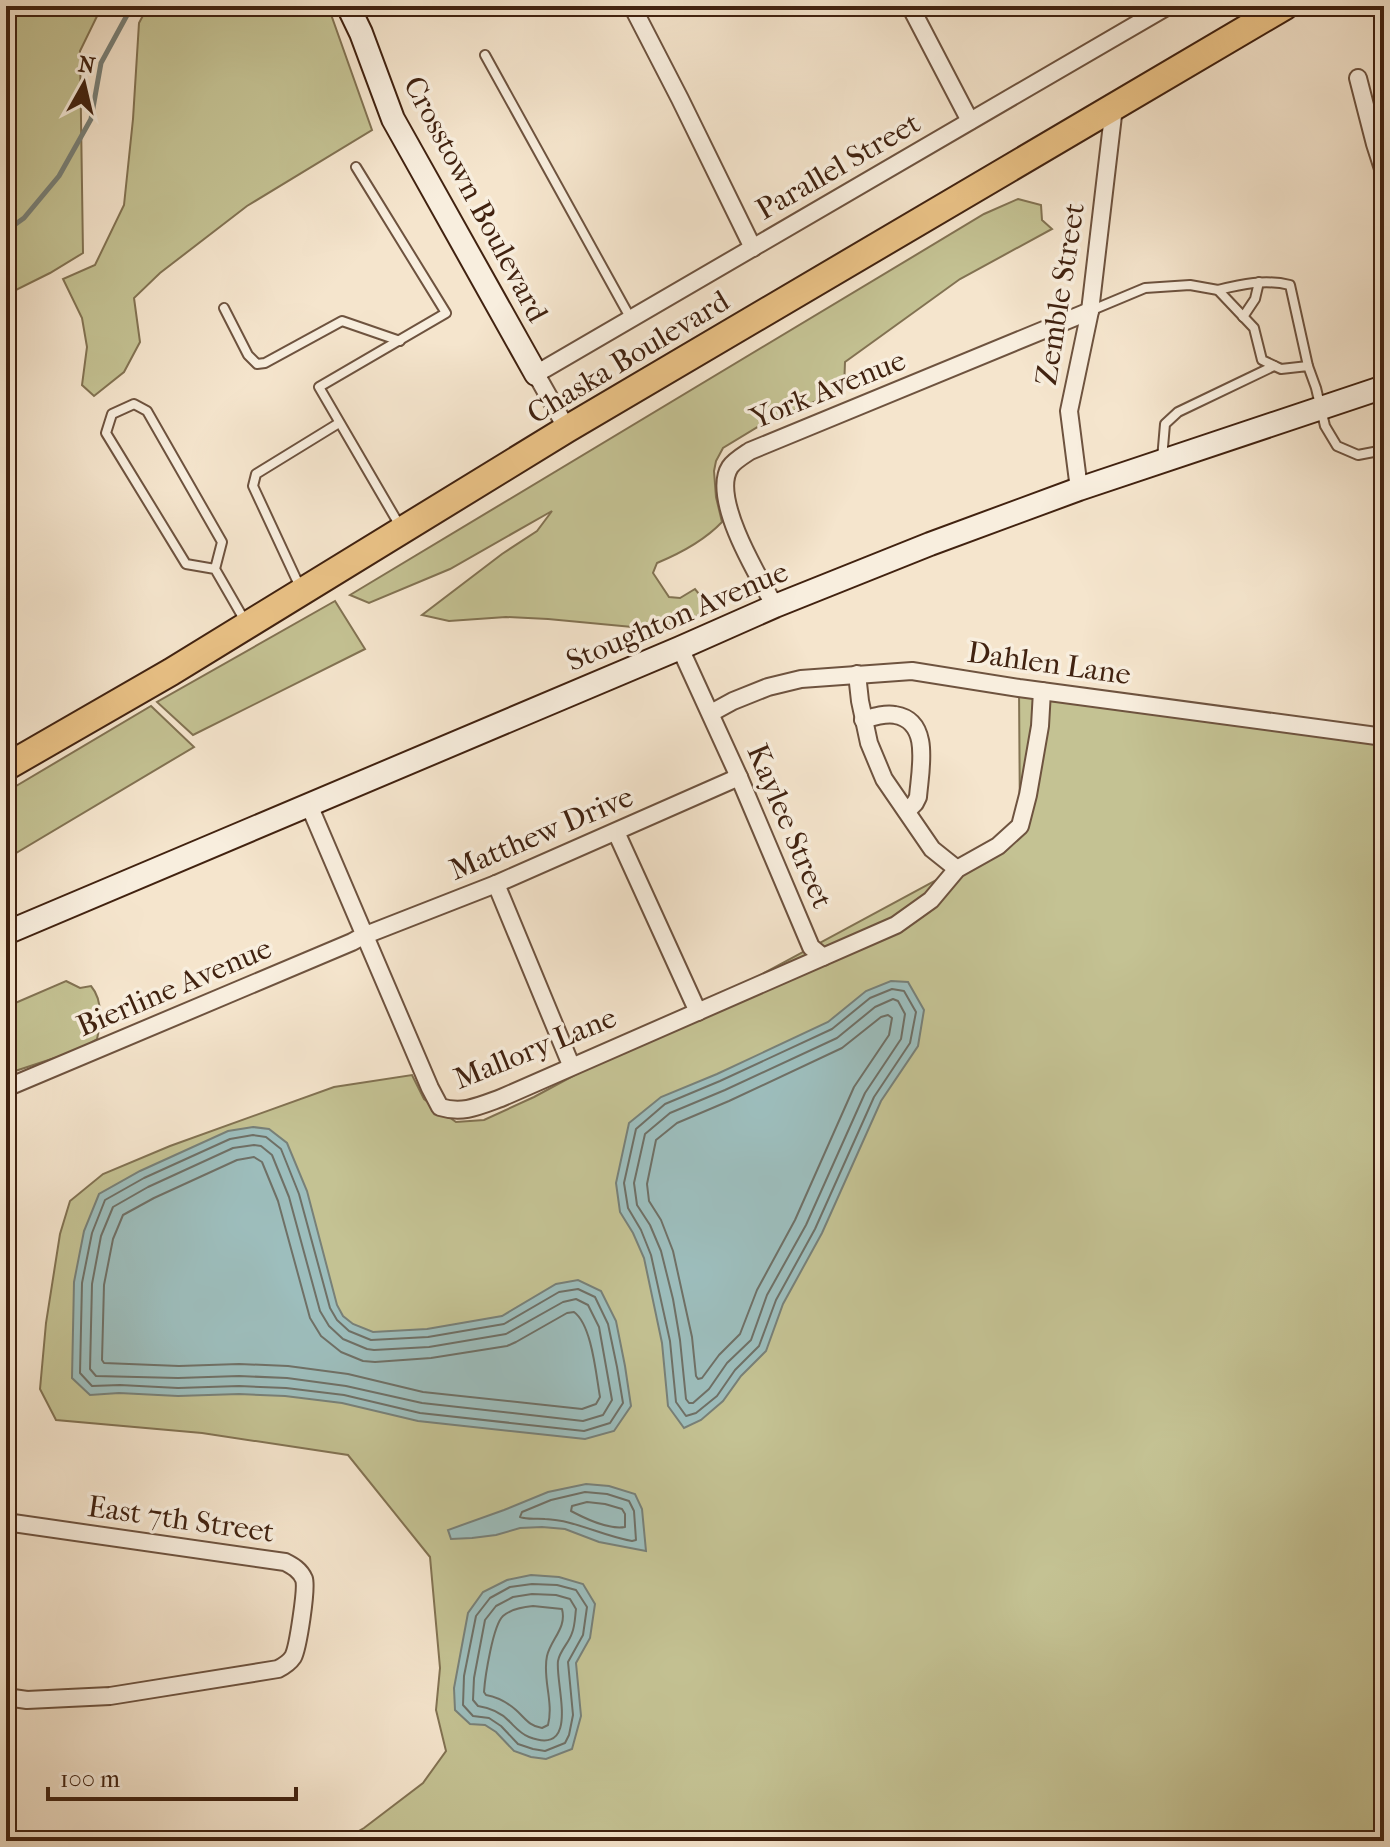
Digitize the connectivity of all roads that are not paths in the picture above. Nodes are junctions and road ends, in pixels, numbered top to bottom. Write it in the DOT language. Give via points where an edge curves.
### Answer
graph roads {
  1 [pos="348,6"];
  2 [pos="632,6"];
  3 [pos="910,6"];
  4 [pos="1168,6"];
  5 [pos="1285,6"];
  6 [pos="485,55"];
  7 [pos="1358,78"];
  8 [pos="1114,107"];
  9 [pos="970,121"];
  10 [pos="356,167"];
  11 [pos="1384,172"];
  12 [pos="753,248"];
  13 [pos="1259,282"];
  14 [pos="1218,290"];
  15 [pos="224,308"];
  16 [pos="1090,311"];
  17 [pos="1243,317"];
  18 [pos="631,319"];
  19 [pos="400,341"];
  20 [pos="1274,366"];
  21 [pos="1308,366"];
  22 [pos="536,374"];
  23 [pos="1384,387"];
  24 [pos="1319,407"];
  25 [pos="339,423"];
  26 [pos="567,429"];
  27 [pos="1384,450"];
  28 [pos="1162,461"];
  29 [pos="1079,489"];
  30 [pos="403,530"];
  31 [pos="215,569"];
  32 [pos="302,592"];
  33 [pos="775,606"];
  34 [pos="247,626"];
  35 [pos="680,648"];
  36 [pos="857,674"];
  37 [pos="1042,691"];
  38 [pos="711,713"];
  39 [pos="863,720"];
  40 [pos="1384,737"];
  41 [pos="7,763"];
  42 [pos="739,777"];
  43 [pos="309,805"];
  44 [pos="907,811"];
  45 [pos="616,832"];
  46 [pos="957,869"];
  47 [pos="496,884"];
  48 [pos="6,933"];
  49 [pos="363,936"];
  50 [pos="823,957"];
  51 [pos="698,1012"];
  52 [pos="571,1065"];
  53 [pos="6,1088"];
  54 [pos="6,1522"];
  55 [pos="6,1697"];
  1 -- 22 [label="street, Crosstown Boulevard" via="393,119"];
  2 -- 12 [label="street"];
  3 -- 9 [label="street"];
  4 -- 9 [label="street, Parallel Street"];
  5 -- 8 [label="main road, Chaska Boulevard"];
  6 -- 18 [label="lane"];
  7 -- 11 [label="street"];
  8 -- 16 [label="street, Zemble Street"];
  8 -- 26 [label="main road, Chaska Boulevard"];
  9 -- 12 [label="street, Parallel Street"];
  10 -- 19 [label="lane" via="446,313"];
  12 -- 18 [label="street, Parallel Street"];
  13 -- 14 [label="lane"];
  13 -- 17 [label="lane"];
  13 -- 21 [label="lane" via="1290,285"];
  14 -- 16 [label="lane" via="1190,285 1145,288"];
  14 -- 17 [label="lane"];
  15 -- 19 [label="lane" via="257,364 342,321"];
  16 -- 29 [label="street, Zemble Street" via="1069,411"];
  16 -- 33 [label="street, York Avenue" via="750,451 731,466 725,484 737,534"];
  17 -- 20 [label="lane" via="1254,328 1262,360"];
  18 -- 22 [label="street, Parallel Street"];
  19 -- 25 [label="lane" via="319,387"];
  20 -- 21 [label="lane"];
  20 -- 28 [label="lane" via="1178,412 1165,424"];
  21 -- 24 [label="lane"];
  22 -- 26 [label="street"];
  23 -- 24 [label="street, Stoughton Avenue"];
  24 -- 27 [label="lane" via="1337,446 1358,455"];
  24 -- 28 [label="street, Stoughton Avenue"];
  25 -- 30 [label="lane"];
  25 -- 32 [label="lane" via="256,474 253,486"];
  26 -- 30 [label="main road, Chaska Boulevard"];
  28 -- 29 [label="street, Stoughton Avenue"];
  29 -- 33 [label="street, Stoughton Avenue"];
  30 -- 32 [label="main road, Chaska Boulevard"];
  31 -- 31 [label="lane" via="222,542 147,411 134,404 112,414 106,433 186,564"];
  31 -- 34 [label="lane"];
  32 -- 34 [label="main road, Chaska Boulevard"];
  33 -- 35 [label="street, Stoughton Avenue"];
  34 -- 41 [label="main road, Chaska Boulevard"];
  35 -- 38 [label="street, Kaylee Street"];
  35 -- 43 [label="street, Stoughton Avenue"];
  36 -- 37 [label="street, Dahlen Lane" via="912,671"];
  36 -- 38 [label="street, Dahlen Lane" via="768,687"];
  36 -- 39 [label="street"];
  37 -- 40 [label="street, Dahlen Lane"];
  37 -- 46 [label="street" via="1020,826 998,846"];
  38 -- 42 [label="street, Kaylee Street"];
  39 -- 44 [label="street" via="884,779"];
  39 -- 44 [label="street" via="896,715 919,731 918,797"];
  42 -- 45 [label="street, Matthew Drive"];
  42 -- 50 [label="street, Kaylee Street" via="811,947"];
  43 -- 48 [label="street, Stoughton Avenue"];
  43 -- 49 [label="street"];
  44 -- 46 [label="street" via="932,849"];
  45 -- 47 [label="street, Matthew Drive"];
  45 -- 51 [label="street"];
  46 -- 50 [label="street, Mallory Lane" via="931,900 896,925"];
  47 -- 49 [label="street, Matthew Drive"];
  47 -- 52 [label="street"];
  49 -- 52 [label="street, Mallory Lane" via="440,1107 471,1108"];
  49 -- 53 [label="street, Bierline Avenue"];
  50 -- 51 [label="street, Mallory Lane"];
  51 -- 52 [label="street, Mallory Lane"];
  54 -- 55 [label="street, East 7th Street" via="285,1562 303,1576 305,1589 296,1649 278,1669 110,1696"];
}
